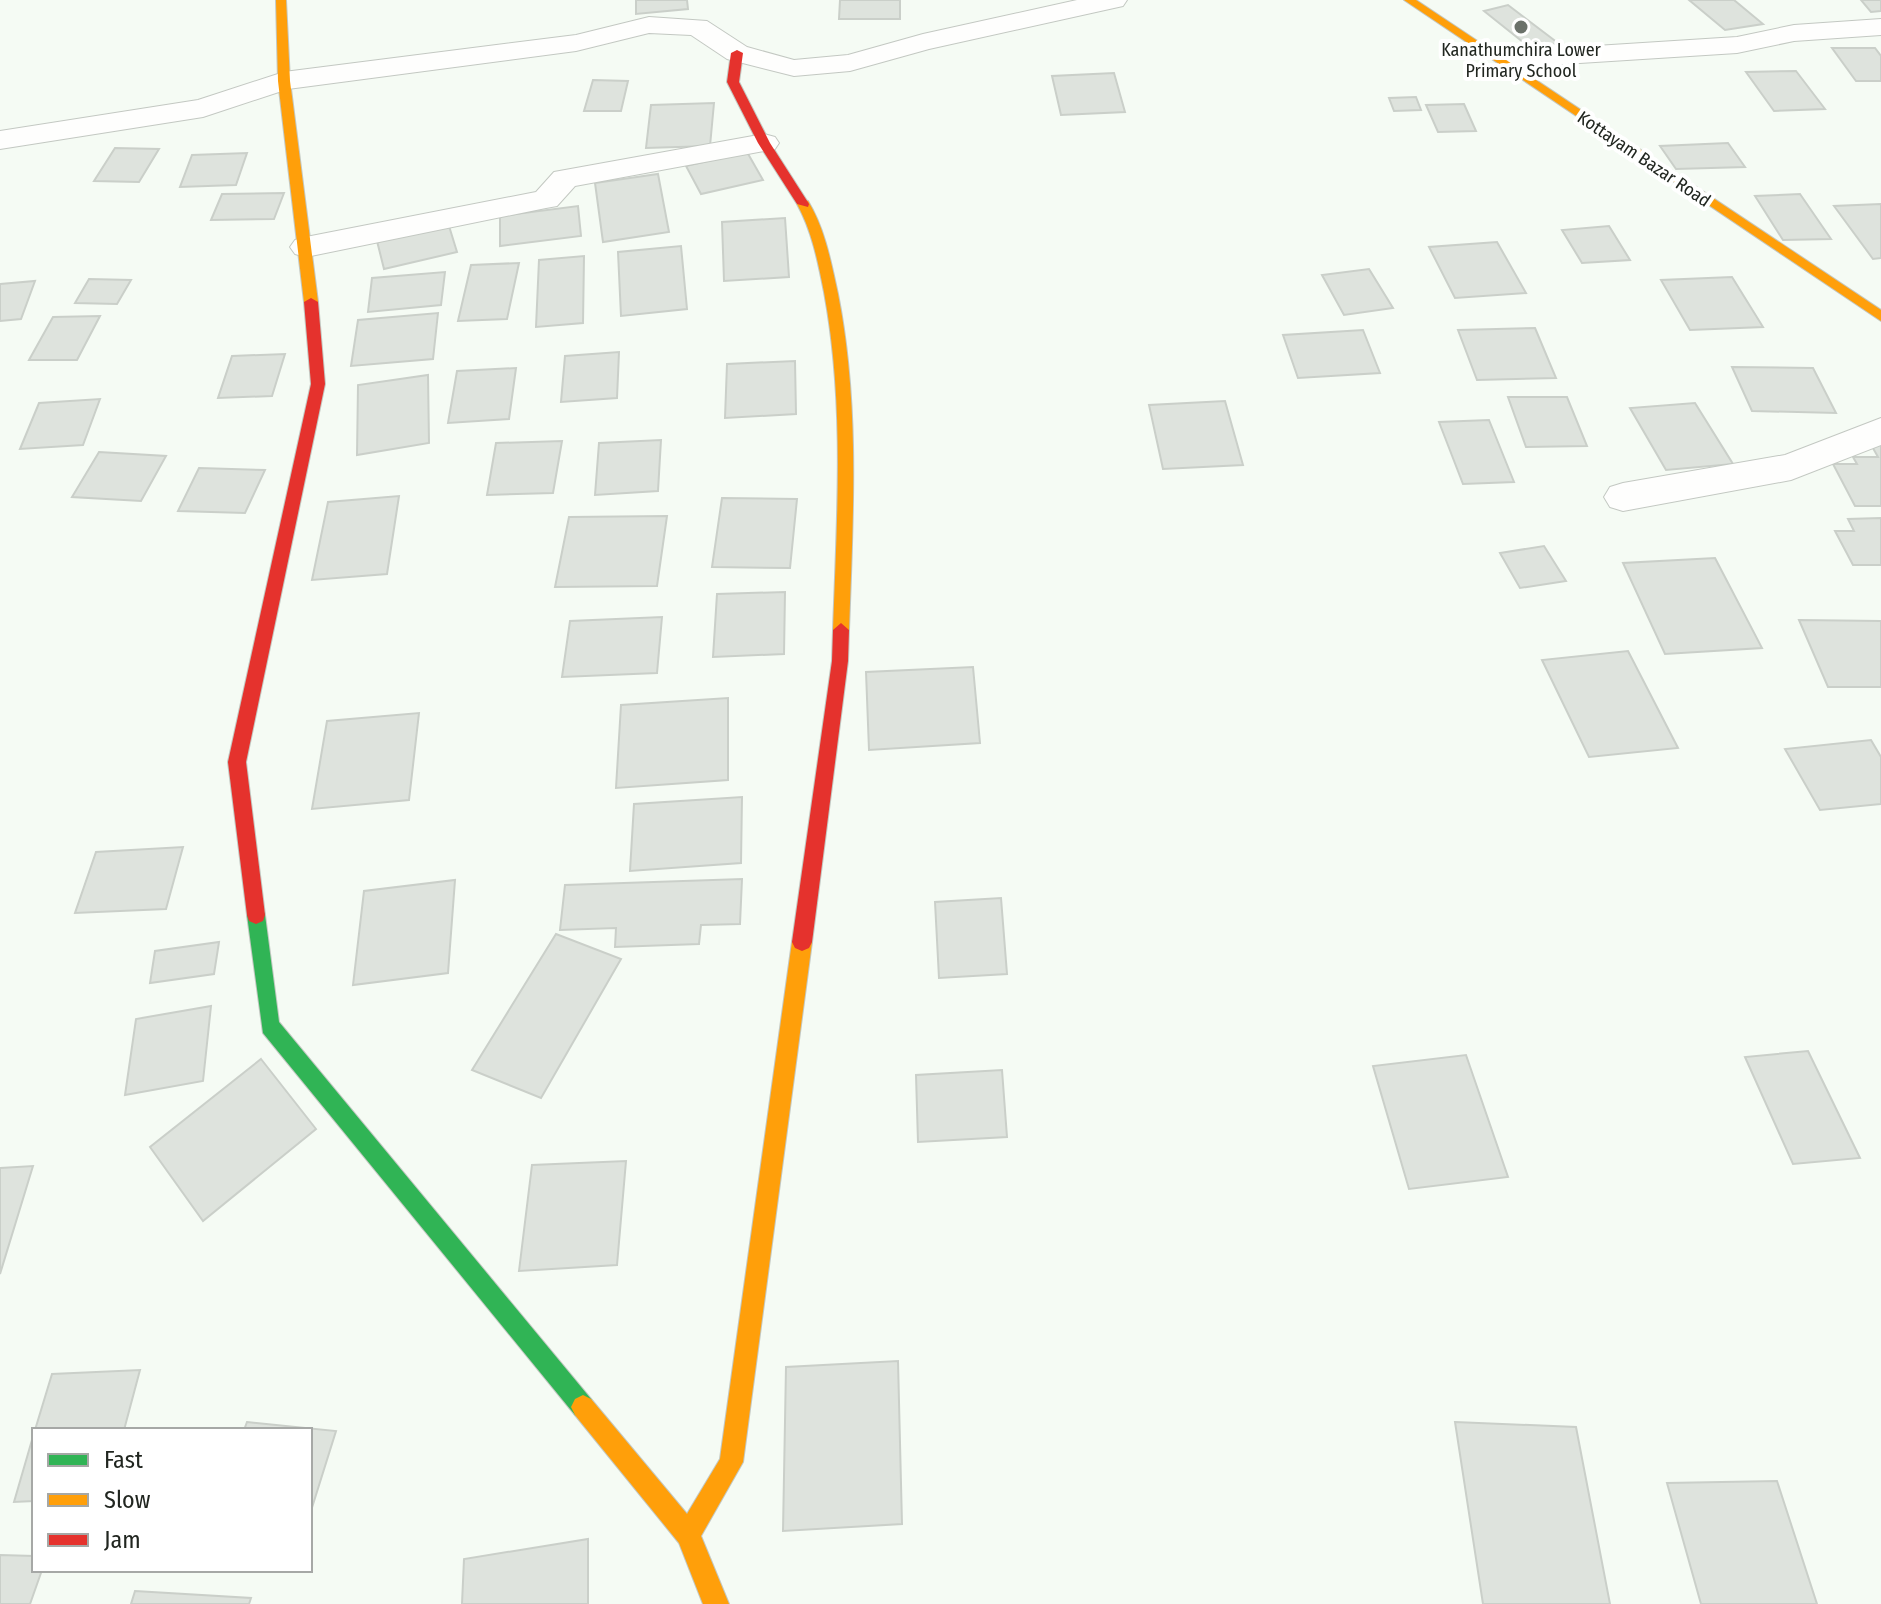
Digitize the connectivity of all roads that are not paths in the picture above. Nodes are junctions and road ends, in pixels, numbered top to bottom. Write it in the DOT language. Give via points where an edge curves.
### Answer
graph roads {
  1 [pos="281,0"];
  2 [pos="1114,0"];
  3 [pos="1409,0"];
  4 [pos="1881,27"];
  5 [pos="737,53"];
  6 [pos="1509,68"];
  7 [pos="284,81"];
  8 [pos="0,140"];
  9 [pos="764,143"];
  10 [pos="306,247"];
  11 [pos="1881,316"];
  12 [pos="1881,431"];
  13 [pos="1623,497"];
  14 [pos="688,1535"];
  15 [pos="716,1604"];
  1 -- 7 [label="street"];
  2 -- 5 [label="street" via="850,63 794,68"];
  3 -- 6 [label="street, Kottayam Bazar Road"];
  4 -- 6 [label="street" via="1794,33 1737,45 1564,56"];
  5 -- 7 [label="street" via="697,27 649,25 576,43"];
  5 -- 9 [label="street" via="733,82"];
  6 -- 11 [label="street, Kottayam Bazar Road"];
  7 -- 8 [label="street" via="203,108"];
  7 -- 10 [label="street"];
  9 -- 10 [label="street" via="565,179 546,199"];
  9 -- 14 [label="street" via="814,221 837,317 848,413 840,661 731,1462"];
  10 -- 14 [label="street" via="318,384 237,762 270,1026"];
  12 -- 13 [label="street" via="1791,467"];
  14 -- 15 [label="street"];
}
